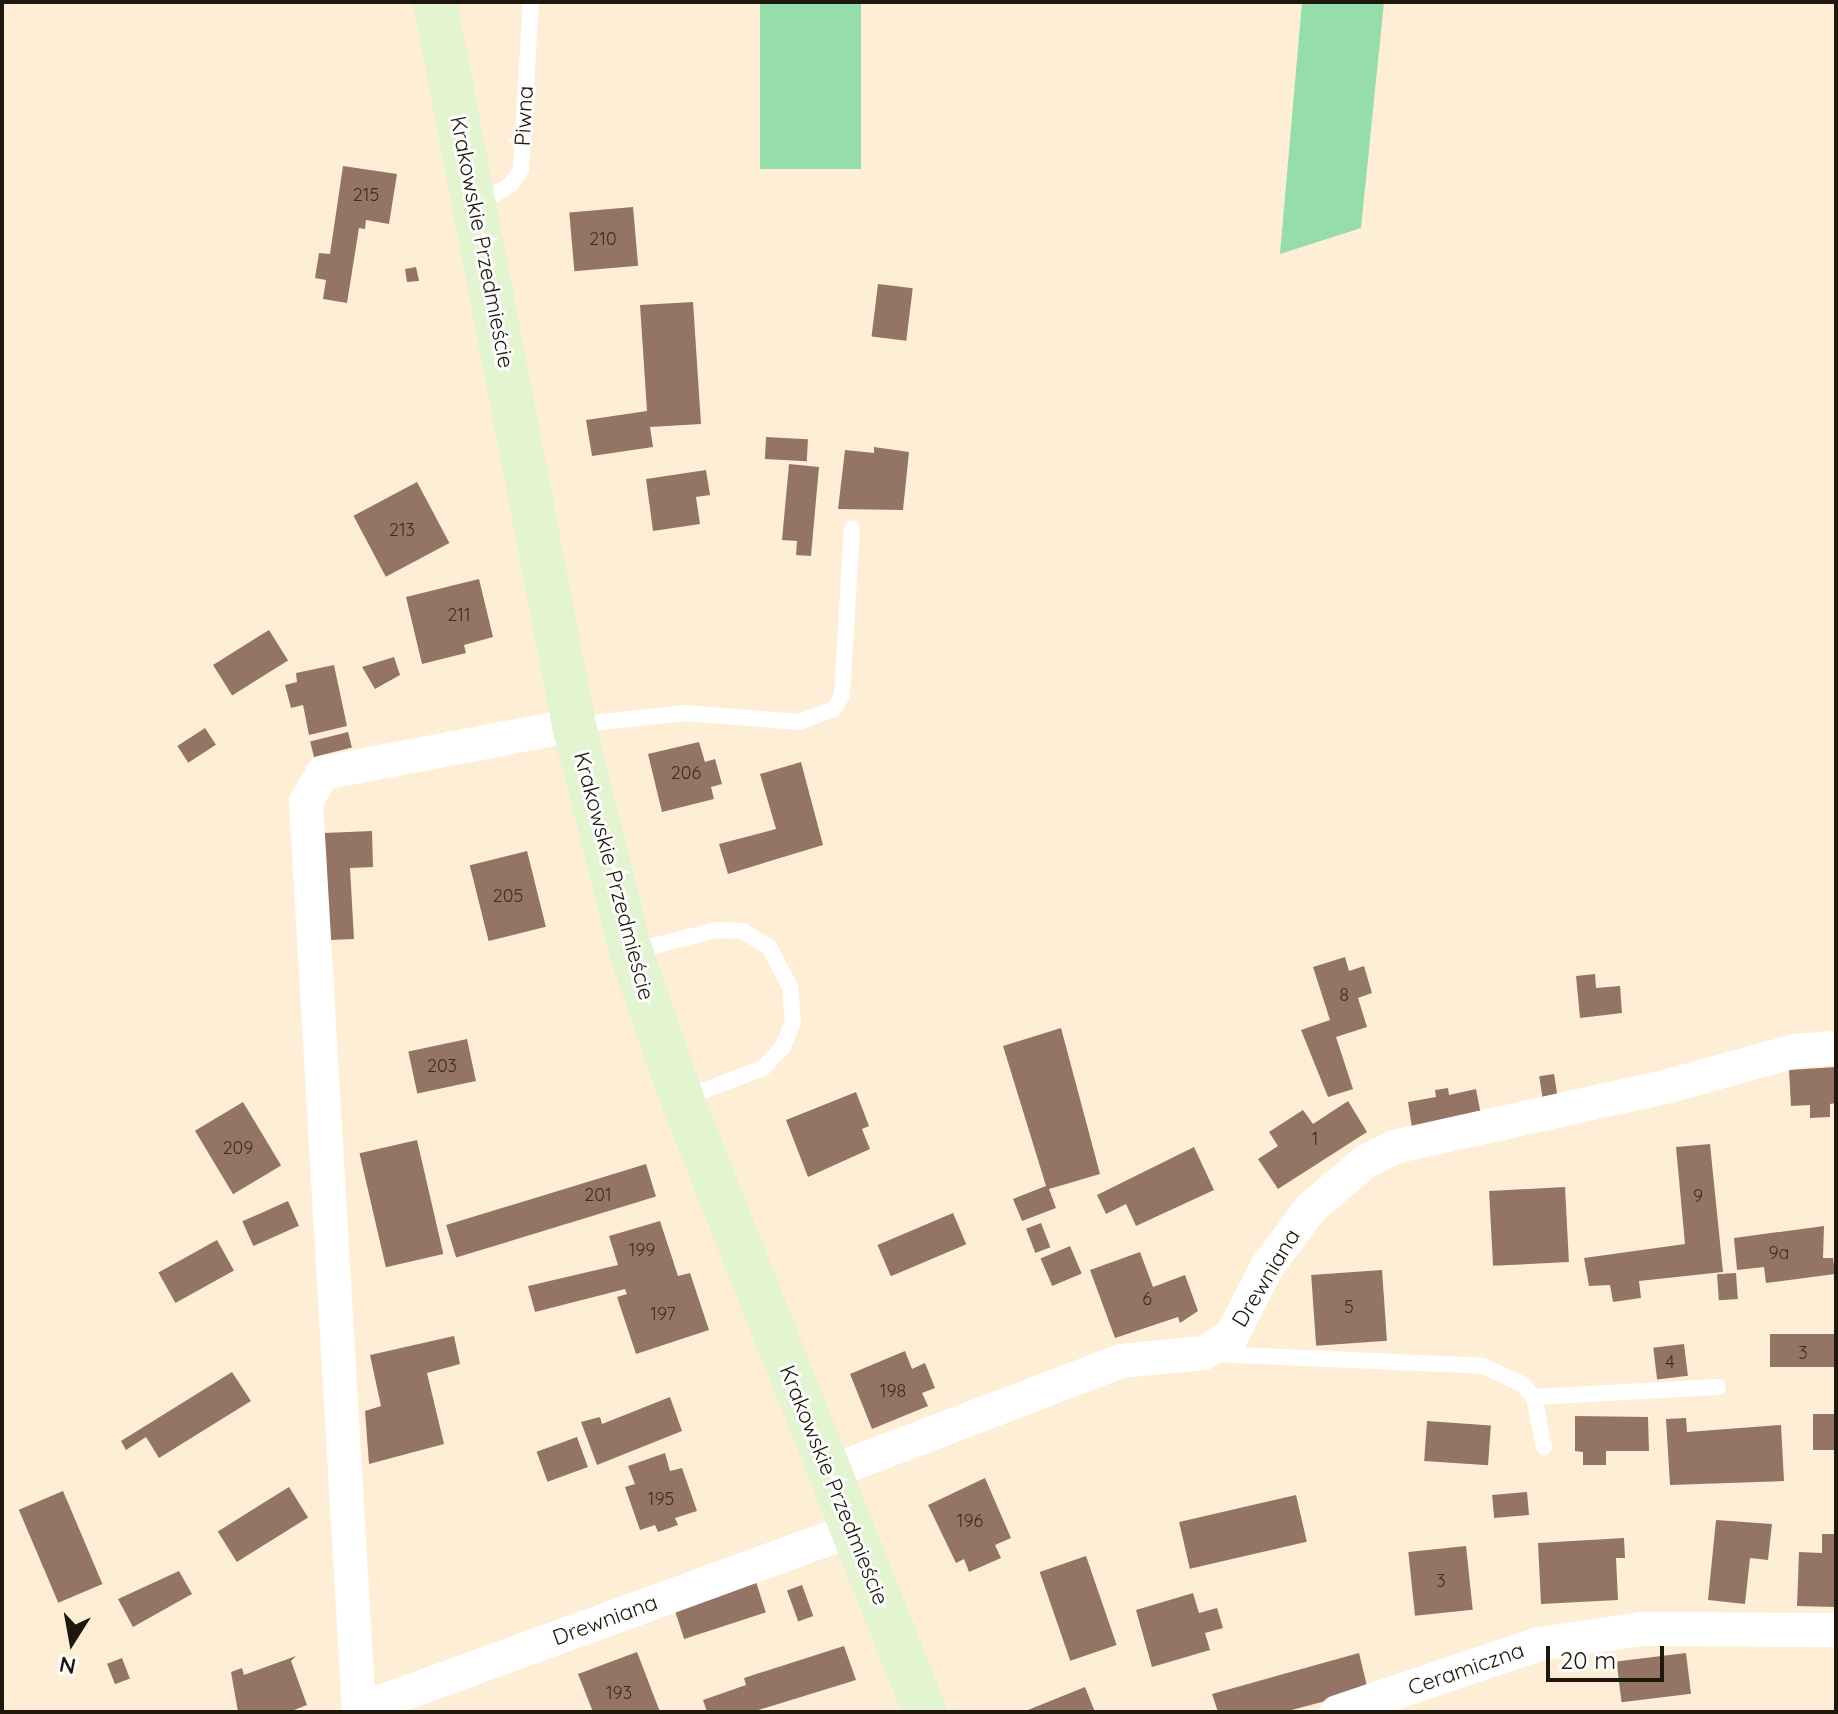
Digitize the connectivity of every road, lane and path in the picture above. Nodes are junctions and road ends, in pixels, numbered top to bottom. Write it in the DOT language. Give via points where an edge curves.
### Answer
graph roads {
  1 [pos="435,2"];
  2 [pos="531,2"];
  3 [pos="475,207"];
  4 [pos="852,528"];
  5 [pos="574,725"];
  6 [pos="631,952"];
  7 [pos="1836,1048"];
  8 [pos="682,1099"];
  9 [pos="1204,1353"];
  10 [pos="1718,1387"];
  11 [pos="1534,1397"];
  12 [pos="1544,1447"];
  13 [pos="828,1473"];
  14 [pos="852,1530"];
  15 [pos="1836,1630"];
  16 [pos="359,1711"];
  17 [pos="925,1712"];
  18 [pos="1337,1712"];
  1 -- 3 [label="main road, Krakowskie Przedmieście"];
  2 -- 3 [label="lane, Piwna" via="521,169 511,184"];
  3 -- 5 [label="main road, Krakowskie Przedmieście"];
  4 -- 5 [label="lane" via="842,695 834,709 799,722 685,713"];
  5 -- 6 [label="main road, Krakowskie Przedmieście"];
  5 -- 16 [label="street" via="323,773 306,802"];
  6 -- 8 [label="main road, Krakowskie Przedmieście"];
  6 -- 8 [label="lane" via="716,930 743,931 769,947 790,987 793,1021 783,1047 763,1068"];
  7 -- 9 [label="street, Drewniana" via="1795,1051 1661,1088 1394,1147 1365,1162 1311,1208 1267,1267 1232,1335"];
  8 -- 13 [label="main road, Krakowskie Przedmieście"];
  9 -- 11 [label="lane" via="1483,1366 1522,1384"];
  9 -- 13 [label="street" via="1121,1361"];
  10 -- 11 [label="lane"];
  11 -- 12 [label="lane"];
  13 -- 14 [label="main road, Krakowskie Przedmieście"];
  14 -- 16 [label="street, Drewniana"];
  14 -- 17 [label="main road, Krakowskie Przedmieście"];
  15 -- 18 [label="street, Ceramiczna" via="1642,1629 1539,1644"];
}
